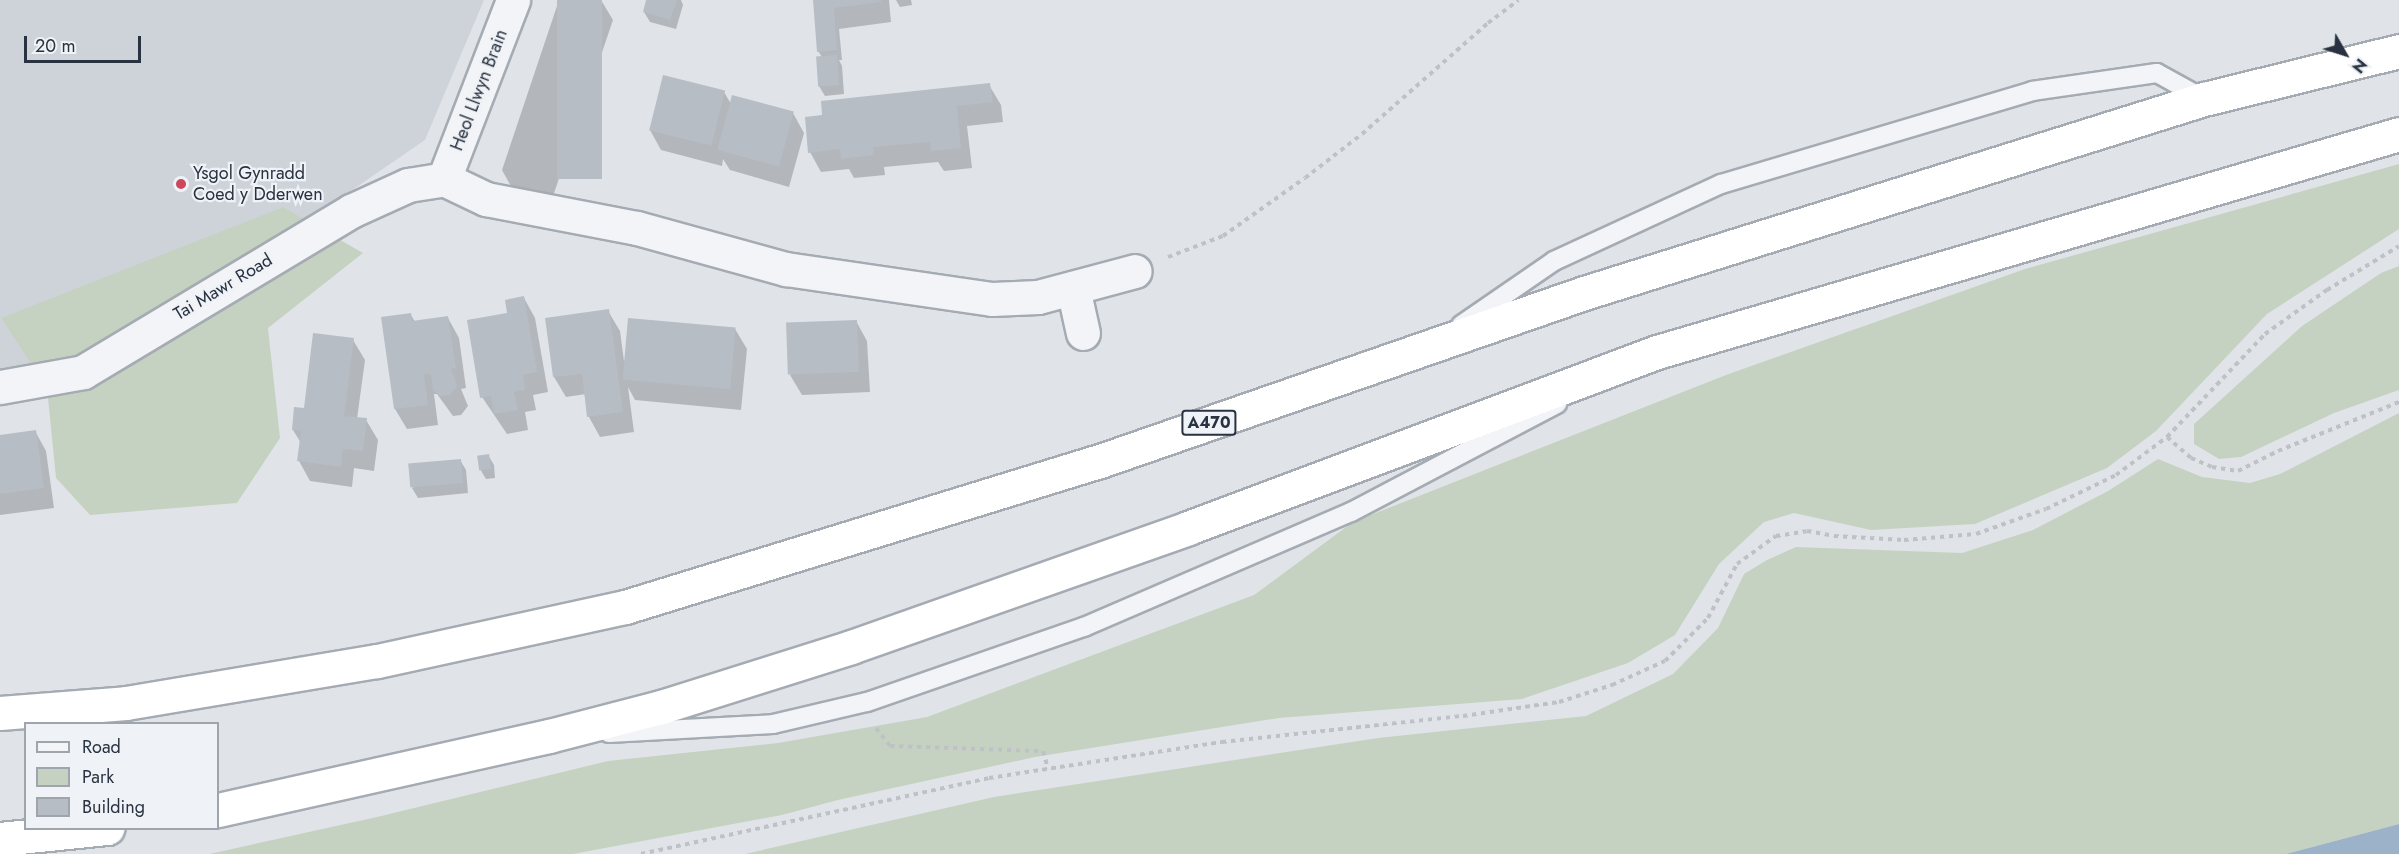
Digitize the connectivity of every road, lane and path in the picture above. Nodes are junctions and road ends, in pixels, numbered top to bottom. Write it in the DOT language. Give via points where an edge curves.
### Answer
graph roads {
  1 [pos="513,0"];
  2 [pos="1518,0"];
  3 [pos="2399,51"];
  4 [pos="2204,99"];
  5 [pos="2399,134"];
  6 [pos="444,179"];
  7 [pos="2399,246"];
  8 [pos="1135,271"];
  9 [pos="1073,288"];
  10 [pos="1083,333"];
  11 [pos="1430,346"];
  12 [pos="1657,352"];
  13 [pos="0,387"];
  14 [pos="2399,402"];
  15 [pos="2167,437"];
  16 [pos="867,702"];
  17 [pos="0,713"];
  18 [pos="549,736"];
  19 [pos="1048,768"];
  20 [pos="219,810"];
  21 [pos="86,830"];
  22 [pos="0,838"];
  23 [pos="641,854"];
  1 -- 6 [label="street, Heol Llwyn Brain"];
  2 -- 8 [label="path" via="1305,178 1223,236"];
  3 -- 4 [label="highway, A470"];
  4 -- 11 [label="highway, A470"];
  4 -- 11 [label="lane" via="2157,73 2032,91 1721,184 1554,261"];
  5 -- 12 [label="highway"];
  6 -- 9 [label="street" via="486,199 638,228 786,269 992,299 1038,297"];
  6 -- 13 [label="street, Tai Mawr Road" via="408,185 351,211 83,372"];
  7 -- 15 [label="path" via="2265,334"];
  8 -- 9 [label="street"];
  9 -- 10 [label="street"];
  11 -- 17 [label="highway, A470" via="1100,461 625,607 365,663 126,702"];
  12 -- 16 [label="lane" via="1351,512 1084,627"];
  12 -- 18 [label="highway" via="1188,528 851,647 661,707"];
  14 -- 15 [label="path" via="2238,471 2212,467 2191,458"];
  15 -- 19 [label="path" via="2116,475 2046,509 1976,534 1904,540 1808,531 1776,536 1737,564 1708,618 1665,661 1612,685 1559,702 1222,742"];
  16 -- 18 [label="lane" via="773,724"];
  16 -- 19 [label="path" via="877,731 890,746 1043,751"];
  18 -- 20 [label="highway"];
  19 -- 23 [label="path"];
  21 -- 22 [label="highway"];
}
